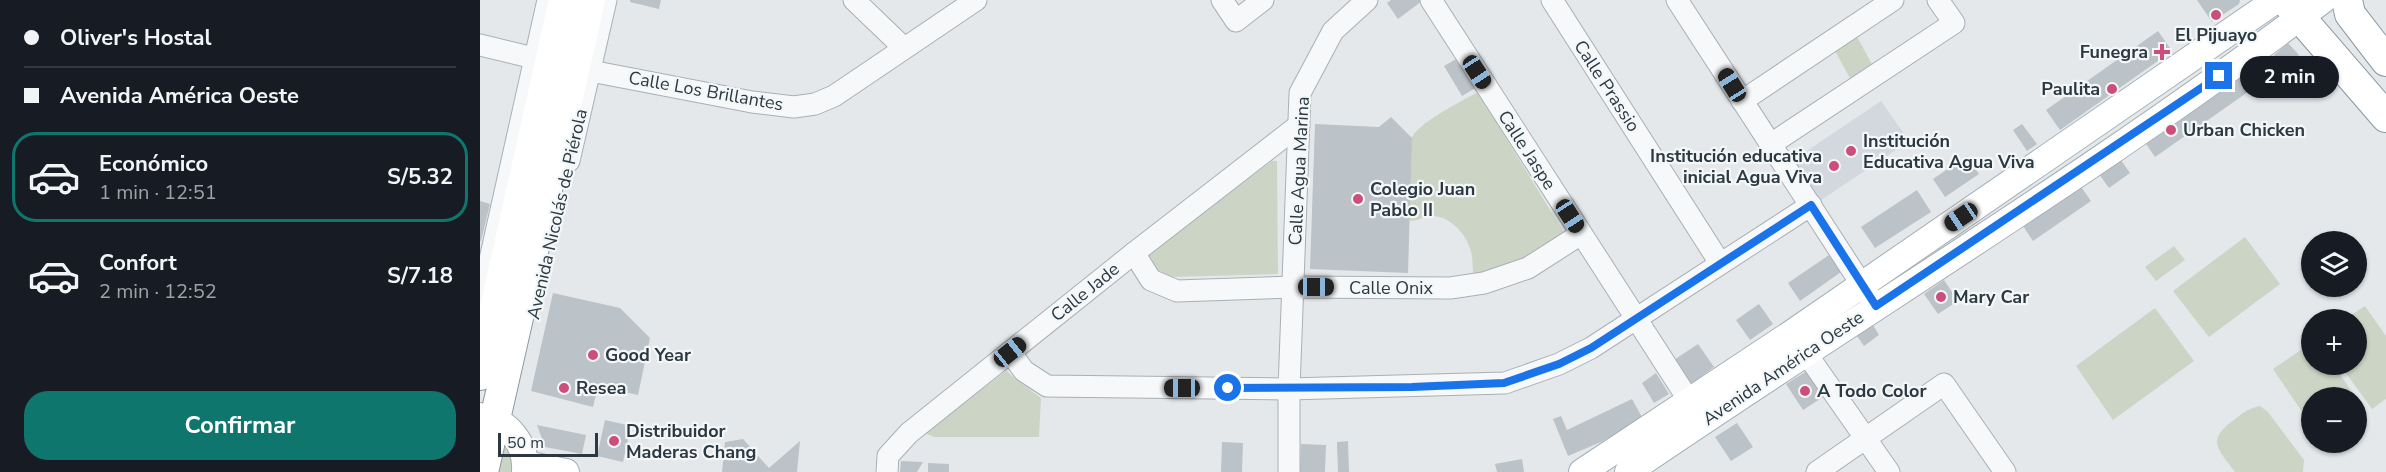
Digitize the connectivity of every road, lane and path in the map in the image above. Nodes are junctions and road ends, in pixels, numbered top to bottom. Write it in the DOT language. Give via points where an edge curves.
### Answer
graph roads {
  1 [pos="548,0"];
  2 [pos="564,0"];
  3 [pos="590,0"];
  4 [pos="606,0"];
  5 [pos="854,0"];
  6 [pos="976,0"];
  7 [pos="1222,0"];
  8 [pos="1263,0"];
  9 [pos="1431,0"];
  10 [pos="1552,0"];
  11 [pos="1677,0"];
  12 [pos="1893,0"];
  13 [pos="1938,0"];
  14 [pos="2276,0"];
  15 [pos="2347,0"];
  16 [pos="1357,3"];
  17 [pos="2307,5"];
  18 [pos="480,45"];
  19 [pos="904,48"];
  20 [pos="2386,61"];
  21 [pos="562,65"];
  22 [pos="2383,99"];
  23 [pos="1742,102"];
  24 [pos="1299,125"];
  25 [pos="1771,144"];
  26 [pos="1811,205"];
  27 [pos="1581,234"];
  28 [pos="1134,253"];
  29 [pos="1720,263"];
  30 [pos="1862,285"];
  31 [pos="1293,287"];
  32 [pos="484,299"];
  33 [pos="1876,306"];
  34 [pos="1636,319"];
  35 [pos="1010,352"];
  36 [pos="1806,353"];
  37 [pos="480,375"];
  38 [pos="1289,389"];
  39 [pos="1696,412"];
  40 [pos="494,421"];
  41 [pos="1866,440"];
  42 [pos="525,468"];
  43 [pos="483,472"];
  44 [pos="566,472"];
  45 [pos="887,472"];
  46 [pos="1289,472"];
  47 [pos="1582,472"];
  48 [pos="1628,472"];
  49 [pos="1817,472"];
  50 [pos="1889,472"];
  51 [pos="2005,472"];
  1 -- 21 [label="street, Avenida Nicolás de Piérola"];
  2 -- 21 [label="highway, Avenida Nicolás de Piérola"];
  3 -- 21 [label="highway, Avenida Nicolás de Piérola"];
  4 -- 21 [label="street, Avenida Nicolás de Piérola"];
  5 -- 19 [label="street"];
  6 -- 19 [label="street, Calle Los Brillantes"];
  7 -- 8 [label="street" via="1236,21"];
  9 -- 27 [label="street, Calle Jaspe"];
  10 -- 29 [label="street, Calle Prassio"];
  11 -- 23 [label="street"];
  12 -- 23 [label="street"];
  13 -- 25 [label="street" via="1954,23"];
  14 -- 30 [label="main road, Avenida América Oeste"];
  15 -- 20 [label="highway" via="2350,14"];
  16 -- 24 [label="street, Calle Agua Marina" via="1333,31 1300,93"];
  17 -- 22 [label="highway"];
  17 -- 33 [label="main road, Avenida América Oeste" via="2093,162"];
  18 -- 21 [label="street, Calle Los Brillantes"];
  19 -- 21 [label="street, Calle Los Brillantes" via="834,96 794,107"];
  21 -- 32 [label="highway, Avenida Nicolás de Piérola"];
  21 -- 40 [label="highway, Avenida Nicolás de Piérola" via="518,349"];
  23 -- 25 [label="street"];
  24 -- 28 [label="street, Calle Jade"];
  24 -- 31 [label="street, Calle Agua Marina"];
  25 -- 26 [label="street"];
  26 -- 29 [label="street"];
  26 -- 30 [label="street"];
  27 -- 31 [label="street, Calle Onix" via="1528,268 1484,283 1450,288"];
  27 -- 34 [label="street, Calle Jaspe"];
  28 -- 31 [label="street, Calle Onix" via="1150,279 1177,291"];
  28 -- 35 [label="street, Calle Jade"];
  29 -- 34 [label="street"];
  30 -- 33 [label="street"];
  30 -- 39 [label="main road, Avenida América Oeste"];
  31 -- 38 [label="street, Calle Agua Marina"];
  32 -- 37 [label="highway, Avenida Nicolás de Piérola"];
  33 -- 36 [label="main road, Avenida América Oeste"];
  34 -- 38 [label="street" via="1559,364 1504,383"];
  34 -- 39 [label="street, Calle Jaspe"];
  35 -- 38 [label="street" via="1024,371 1047,386"];
  35 -- 45 [label="street, Calle Jade" via="909,433 888,456"];
  36 -- 39 [label="main road, Avenida América Oeste"];
  36 -- 41 [label="street"];
  38 -- 46 [label="street, Calle Agua Marina"];
  39 -- 47 [label="main road, Avenida América Oeste"];
  39 -- 48 [label="main road, Avenida América Oeste"];
  40 -- 42 [label="main road" via="517,438"];
  40 -- 43 [label="highway, Avenida Nicolás de Piérola"];
  41 -- 49 [label="street"];
  41 -- 50 [label="street"];
  41 -- 51 [label="street" via="1944,384"];
  42 -- 44 [label="main road"];
}
